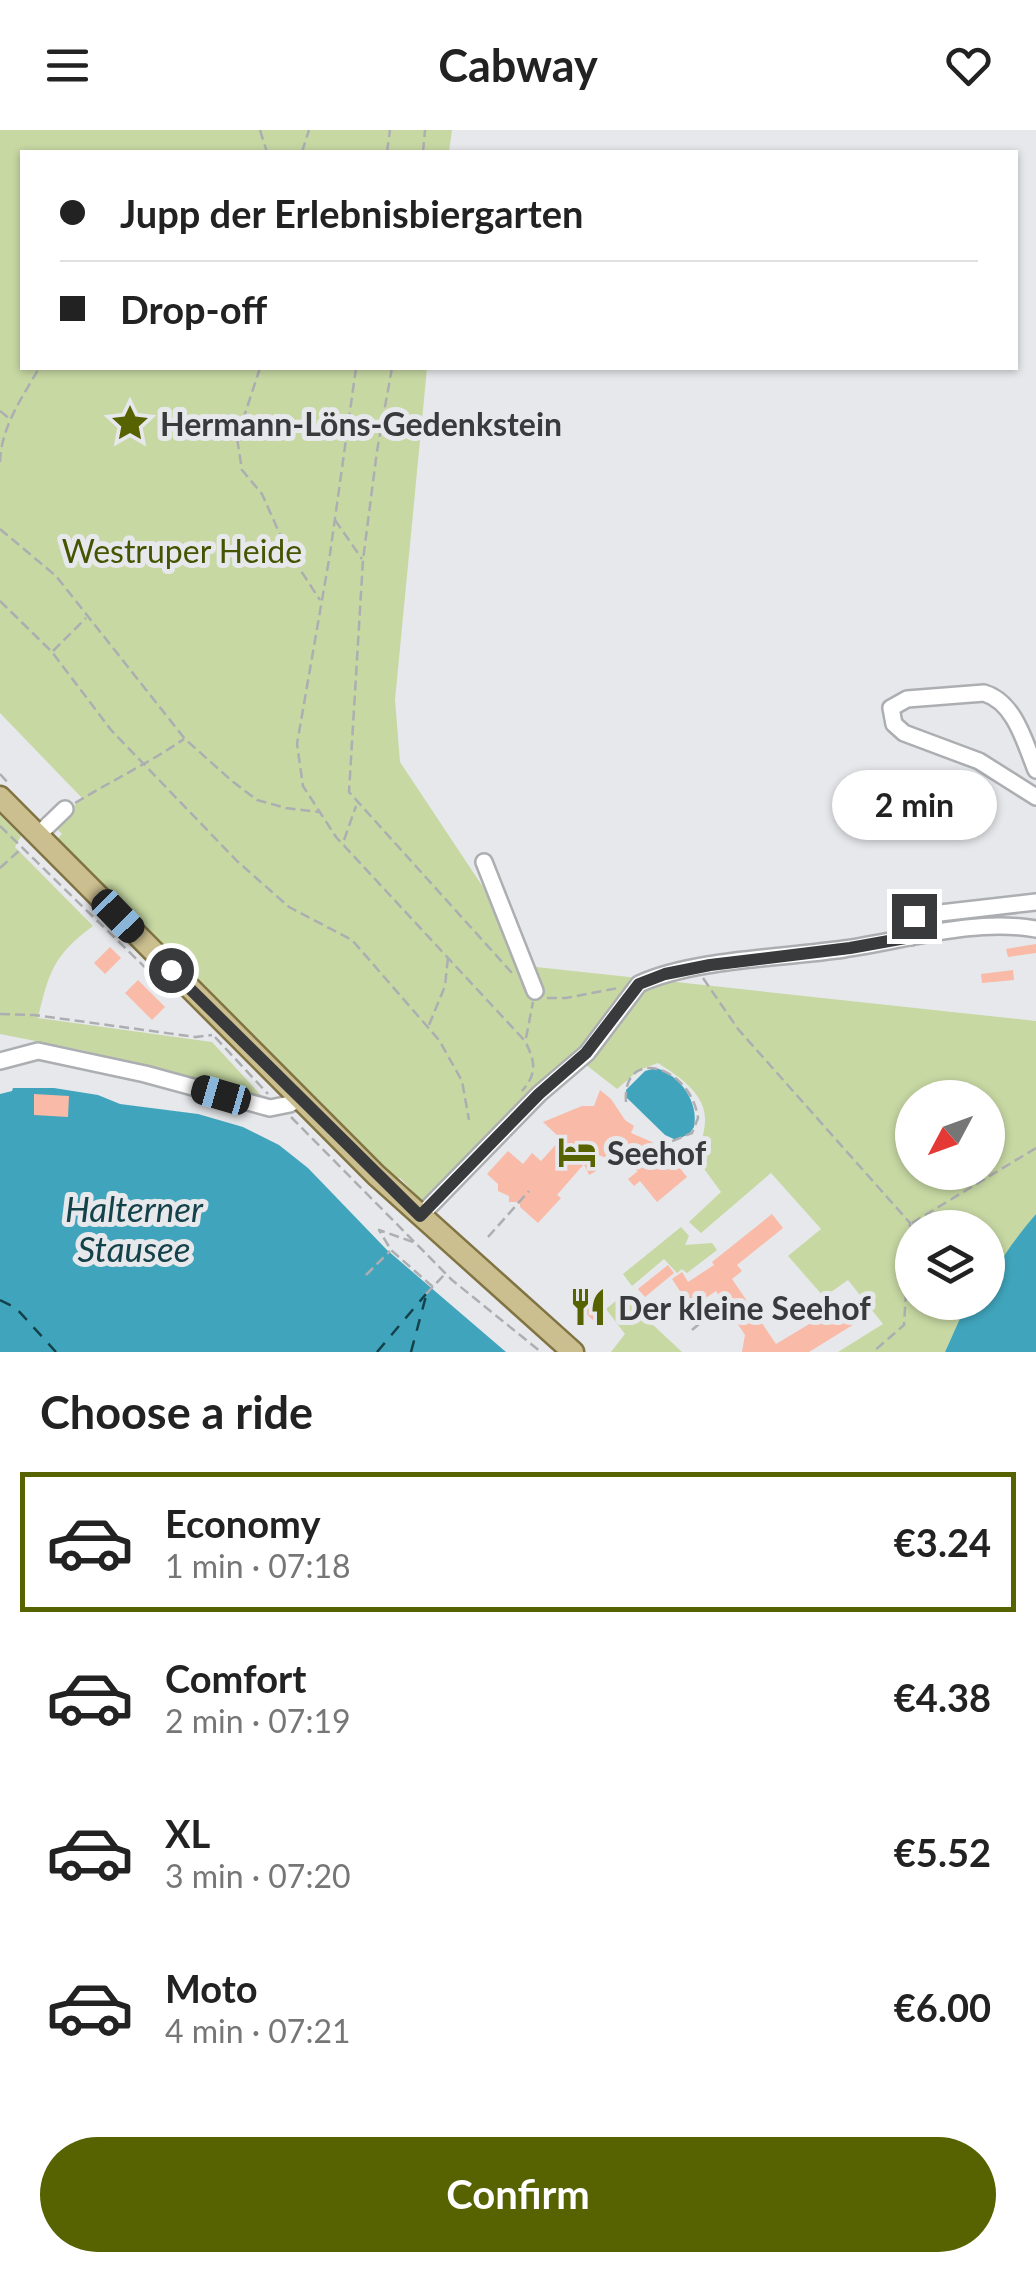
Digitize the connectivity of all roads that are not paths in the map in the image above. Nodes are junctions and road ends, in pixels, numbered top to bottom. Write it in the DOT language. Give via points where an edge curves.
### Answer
graph roads {
  1 [pos="1036,770"];
  2 [pos="0,796"];
  3 [pos="1036,797"];
  4 [pos="65,809"];
  5 [pos="30,842"];
  6 [pos="484,862"];
  7 [pos="1036,902"];
  8 [pos="1036,928"];
  9 [pos="911,937"];
  10 [pos="535,991"];
  11 [pos="0,1062"];
  12 [pos="289,1103"];
  13 [pos="420,1216"];
  14 [pos="572,1352"];
  1 -- 3 [label="lane" via="1016,722 994,696 907,699 892,708 904,734 980,762"];
  2 -- 5 [label="main road"];
  4 -- 5 [label="lane"];
  5 -- 12 [label="main road"];
  6 -- 10 [label="lane"];
  7 -- 9 [label="lane" via="914,916"];
  8 -- 9 [label="lane"];
  9 -- 13 [label="lane" via="699,967 639,984 586,1053"];
  11 -- 12 [label="lane" via="38,1051 270,1108"];
  12 -- 13 [label="main road"];
  13 -- 14 [label="main road"];
}
